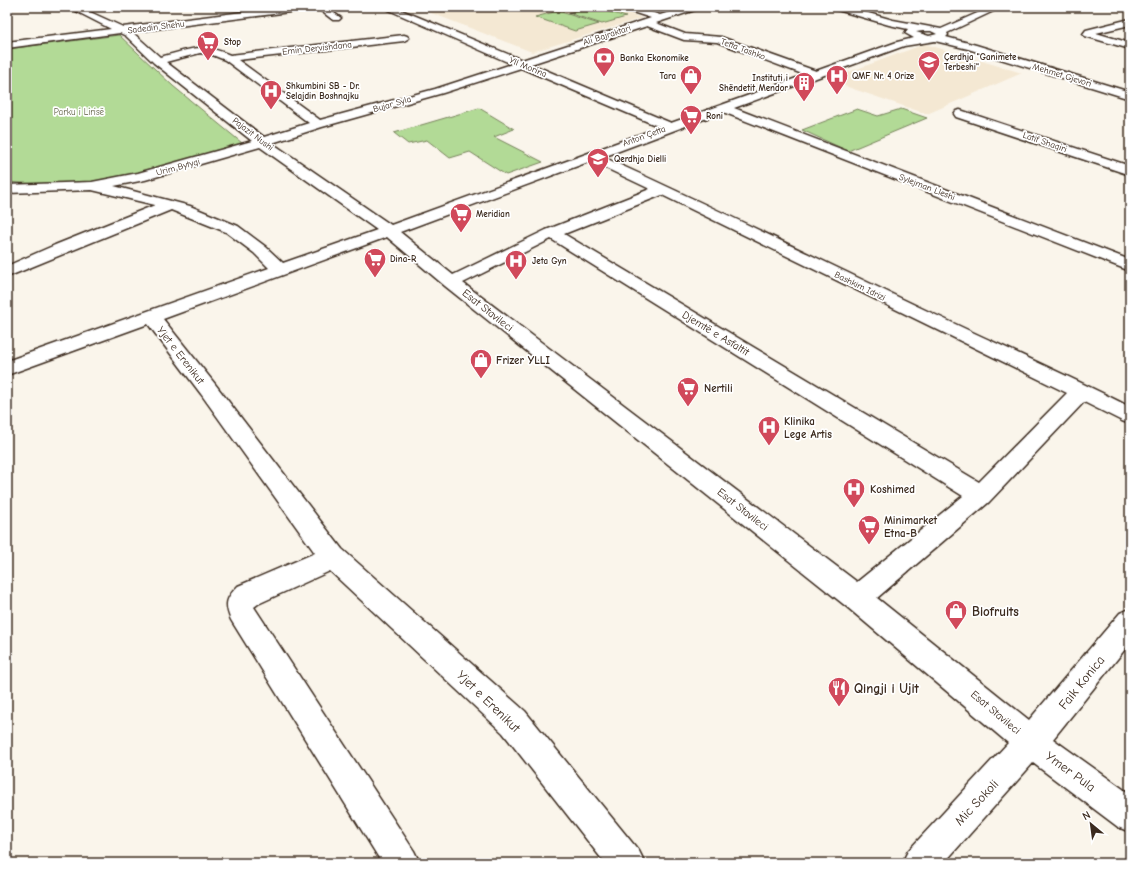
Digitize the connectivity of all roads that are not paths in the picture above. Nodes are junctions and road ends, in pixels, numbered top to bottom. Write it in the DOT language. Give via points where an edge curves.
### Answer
graph roads {
  1 [pos="72,7"];
  2 [pos="305,7"];
  3 [pos="320,7"];
  4 [pos="386,7"];
  5 [pos="626,7"];
  6 [pos="695,7"];
  7 [pos="837,7"];
  8 [pos="995,7"];
  9 [pos="336,18"];
  10 [pos="659,18"];
  11 [pos="646,22"];
  12 [pos="1130,22"];
  13 [pos="122,31"];
  14 [pos="914,31"];
  15 [pos="936,35"];
  16 [pos="404,38"];
  17 [pos="901,44"];
  18 [pos="7,46"];
  19 [pos="1130,46"];
  20 [pos="229,58"];
  21 [pos="158,61"];
  22 [pos="520,63"];
  23 [pos="816,75"];
  24 [pos="1130,96"];
  25 [pos="723,108"];
  26 [pos="960,114"];
  27 [pos="318,124"];
  28 [pos="671,127"];
  29 [pos="262,142"];
  30 [pos="590,156"];
  31 [pos="1130,171"];
  32 [pos="92,186"];
  33 [pos="7,189"];
  34 [pos="663,189"];
  35 [pos="169,205"];
  36 [pos="388,232"];
  37 [pos="552,234"];
  38 [pos="1130,266"];
  39 [pos="280,269"];
  40 [pos="7,272"];
  41 [pos="451,282"];
  42 [pos="151,316"];
  43 [pos="7,368"];
  44 [pos="1082,391"];
  45 [pos="1130,416"];
  46 [pos="981,495"];
  47 [pos="333,557"];
  48 [pos="857,598"];
  49 [pos="1130,622"];
  50 [pos="1031,742"];
  51 [pos="1130,815"];
  52 [pos="402,863"];
  53 [pos="627,863"];
  54 [pos="920,863"];
  1 -- 13 [label="street, Pajazit Nushi"];
  2 -- 13 [label="street, Sadedin Shehu"];
  3 -- 9 [label="street"];
  4 -- 22 [label="street, Yll Morina"];
  5 -- 10 [label="street"];
  6 -- 10 [label="street, Ali Bajraktari"];
  7 -- 14 [label="street, Mehmet Gjevori"];
  8 -- 15 [label="street"];
  10 -- 11 [label="street, Ali Bajraktari"];
  11 -- 22 [label="street, Ali Bajraktari"];
  11 -- 23 [label="street, Tefta Tashko" via="684,37 718,39"];
  12 -- 19 [label="street" via="1088,34"];
  13 -- 18 [label="street, Sadedin Shehu"];
  13 -- 21 [label="street, Pajazit Nushi" via="129,34"];
  14 -- 15 [label="street, Mehmet Gjevori"];
  14 -- 17 [label="street, Anton Çetta"];
  15 -- 17 [label="street, Anton Çetta"];
  15 -- 24 [label="street, Mehmet Gjevori"];
  16 -- 20 [label="street, Emin Dervishdana"];
  17 -- 23 [label="street, Anton Çetta"];
  20 -- 21 [label="street, Emin Dervishdana" via="212,51 200,50"];
  20 -- 27 [label="street, Emin Dervishdana"];
  21 -- 29 [label="street, Pajazit Nushi"];
  22 -- 27 [label="street, Bujar Syla" via="439,91"];
  22 -- 28 [label="street, Yll Morina"];
  23 -- 25 [label="street, Anton Çetta"];
  25 -- 28 [label="street, Anton Çetta"];
  25 -- 38 [label="street, Sylejman Lleshi"];
  26 -- 31 [label="street, Latif Shaqiri"];
  27 -- 29 [label="street, Bujar Syla"];
  28 -- 30 [label="street, Anton Çetta"];
  29 -- 32 [label="street, Urim Bytyqi" via="140,177"];
  29 -- 36 [label="street, Pajazit Nushi"];
  30 -- 34 [label="street, Bashkim Idrizi"];
  30 -- 36 [label="street, Anton Çetta"];
  32 -- 33 [label="street, Urim Bytyqi"];
  32 -- 35 [label="street, Urim Bytyqi"];
  34 -- 37 [label="street"];
  34 -- 44 [label="street, Bashkim Idrizi"];
  35 -- 39 [label="street, Urim Bytyqi" via="232,229"];
  35 -- 40 [label="street"];
  36 -- 39 [label="street, Yjet e Erenikut"];
  36 -- 41 [label="street, Esat Stavileci"];
  37 -- 41 [label="street, Esat Stavileci"];
  37 -- 46 [label="street, Djemtë e Asfaltit"];
  39 -- 42 [label="street, Yjet e Erenikut"];
  41 -- 48 [label="street, Esat Stavileci"];
  42 -- 43 [label="street"];
  42 -- 47 [label="street, Yjet e Erenikut"];
  44 -- 45 [label="street, Bashkim Idrizi"];
  44 -- 46 [label="street"];
  46 -- 48 [label="street"];
  47 -- 52 [label="street" via="248,595 240,603 241,611"];
  47 -- 53 [label="street, Yjet e Erenikut" via="514,722"];
  48 -- 50 [label="street, Esat Stavileci"];
  49 -- 50 [label="street, Faik Konica"];
  50 -- 51 [label="street, Ymer Pula"];
  50 -- 54 [label="street, Mic Sokoli"];
}
